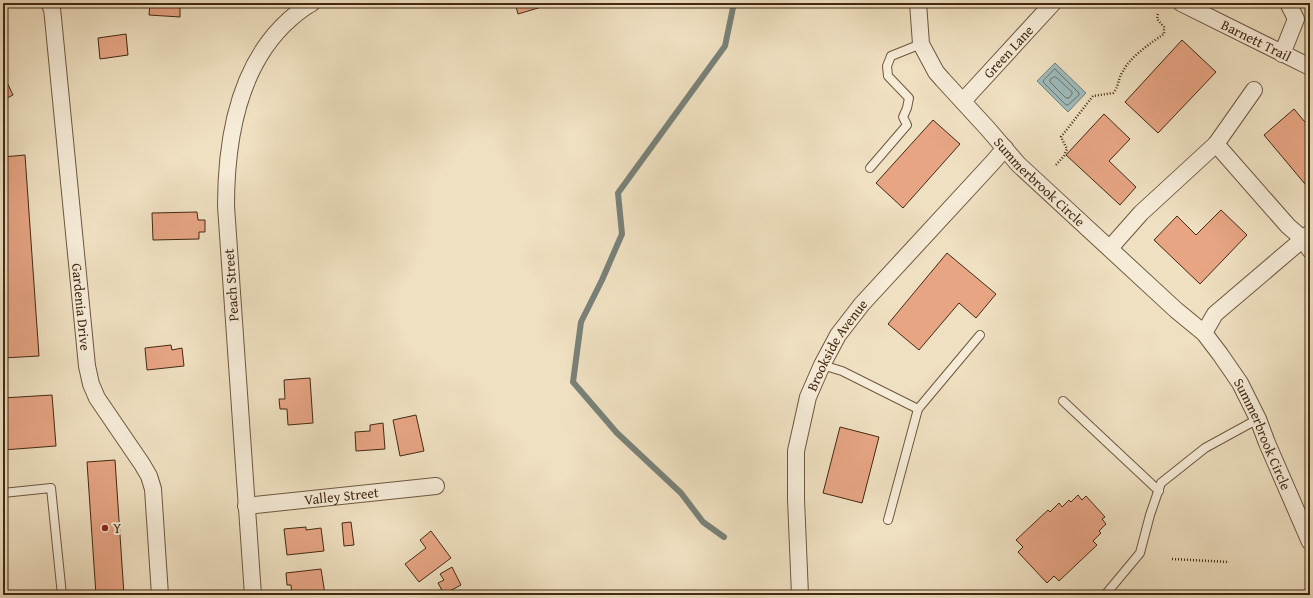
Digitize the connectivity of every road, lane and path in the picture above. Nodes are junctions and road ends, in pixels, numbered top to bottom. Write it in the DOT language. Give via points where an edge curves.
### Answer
graph roads {
  1 [pos="49,3"];
  2 [pos="312,3"];
  3 [pos="918,3"];
  4 [pos="1053,3"];
  5 [pos="1181,3"];
  6 [pos="1288,3"];
  7 [pos="1158,13"];
  8 [pos="921,44"];
  9 [pos="1282,54"];
  10 [pos="1310,67"];
  11 [pos="1254,90"];
  12 [pos="963,100"];
  13 [pos="1216,144"];
  14 [pos="1005,148"];
  15 [pos="1056,165"];
  16 [pos="870,168"];
  17 [pos="1308,241"];
  18 [pos="1110,248"];
  19 [pos="1204,333"];
  20 [pos="980,335"];
  21 [pos="822,365"];
  22 [pos="1063,401"];
  23 [pos="918,409"];
  24 [pos="1258,418"];
  25 [pos="436,486"];
  26 [pos="1159,491"];
  27 [pos="3,493"];
  28 [pos="246,506"];
  29 [pos="888,520"];
  30 [pos="1310,542"];
  31 [pos="1172,559"];
  32 [pos="1229,562"];
  33 [pos="62,595"];
  34 [pos="160,595"];
  35 [pos="253,595"];
  36 [pos="800,595"];
  37 [pos="1105,595"];
  1 -- 34 [label="street, Gardenia Drive" via="53,18 87,366 97,398 149,476 153,489"];
  2 -- 28 [label="street, Peach Street" via="279,29 260,54 240,98 229,148 226,206"];
  3 -- 8 [label="street, Summerbrook Circle"];
  4 -- 12 [label="street, Green Lane"];
  5 -- 9 [label="street, Barnett Trail"];
  6 -- 9 [label="street" via="1296,19"];
  7 -- 15 [label="path" via="1164,34 1125,67 1113,93 1093,96 1061,137 1067,149"];
  8 -- 12 [label="street, Summerbrook Circle" via="936,72"];
  8 -- 16 [label="lane" via="891,56 887,66 888,76 909,98 903,117 907,125"];
  9 -- 10 [label="street, Barnett Trail"];
  11 -- 13 [label="street"];
  12 -- 14 [label="street, Summerbrook Circle"];
  13 -- 17 [label="street" via="1288,226"];
  13 -- 18 [label="street" via="1141,213"];
  14 -- 18 [label="street, Summerbrook Circle" via="1018,164"];
  14 -- 21 [label="street, Brookside Avenue" via="862,304 838,335"];
  17 -- 19 [label="street" via="1214,314"];
  18 -- 19 [label="street, Summerbrook Circle"];
  19 -- 24 [label="street, Summerbrook Circle" via="1240,383"];
  20 -- 23 [label="lane"];
  21 -- 23 [label="lane" via="842,371"];
  21 -- 36 [label="street, Brookside Avenue" via="808,397 796,451"];
  22 -- 26 [label="lane"];
  23 -- 29 [label="lane"];
  24 -- 26 [label="lane" via="1205,448 1162,483"];
  24 -- 30 [label="street, Summerbrook Circle"];
  25 -- 28 [label="street, Valley Street"];
  26 -- 37 [label="lane" via="1140,553"];
  27 -- 33 [label="lane" via="52,488"];
  28 -- 35 [label="street, Peach Street"];
  31 -- 32 [label="path"];
}
